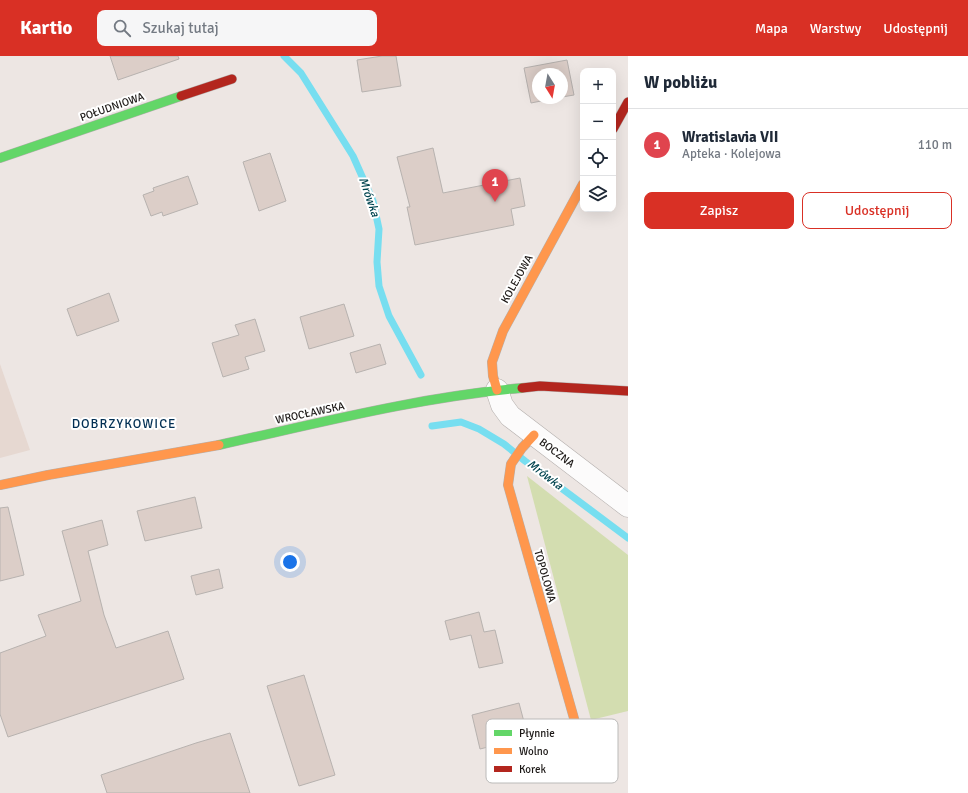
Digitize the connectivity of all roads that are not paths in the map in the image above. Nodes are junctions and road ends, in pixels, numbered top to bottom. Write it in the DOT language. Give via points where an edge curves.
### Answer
graph roads {
  1 [pos="232,79"];
  2 [pos="628,102"];
  3 [pos="616,124"];
  4 [pos="0,158"];
  5 [pos="580,189"];
  6 [pos="497,390"];
  7 [pos="628,391"];
  8 [pos="528,441"];
  9 [pos="0,485"];
  10 [pos="628,506"];
  11 [pos="574,719"];
  1 -- 4 [label="street, POŁUDNIOWA"];
  2 -- 3 [label="street"];
  5 -- 6 [label="street, KOLEJOWA" via="502,331 492,362"];
  6 -- 7 [label="street, WROCŁAWSKA" via="540,386"];
  6 -- 8 [label="street, BOCZNA" via="502,405"];
  6 -- 9 [label="street, WROCŁAWSKA" via="406,404 209,447"];
  8 -- 10 [label="street, BOCZNA"];
  8 -- 11 [label="street, TOPOLOWA" via="511,464 508,485"];
}
